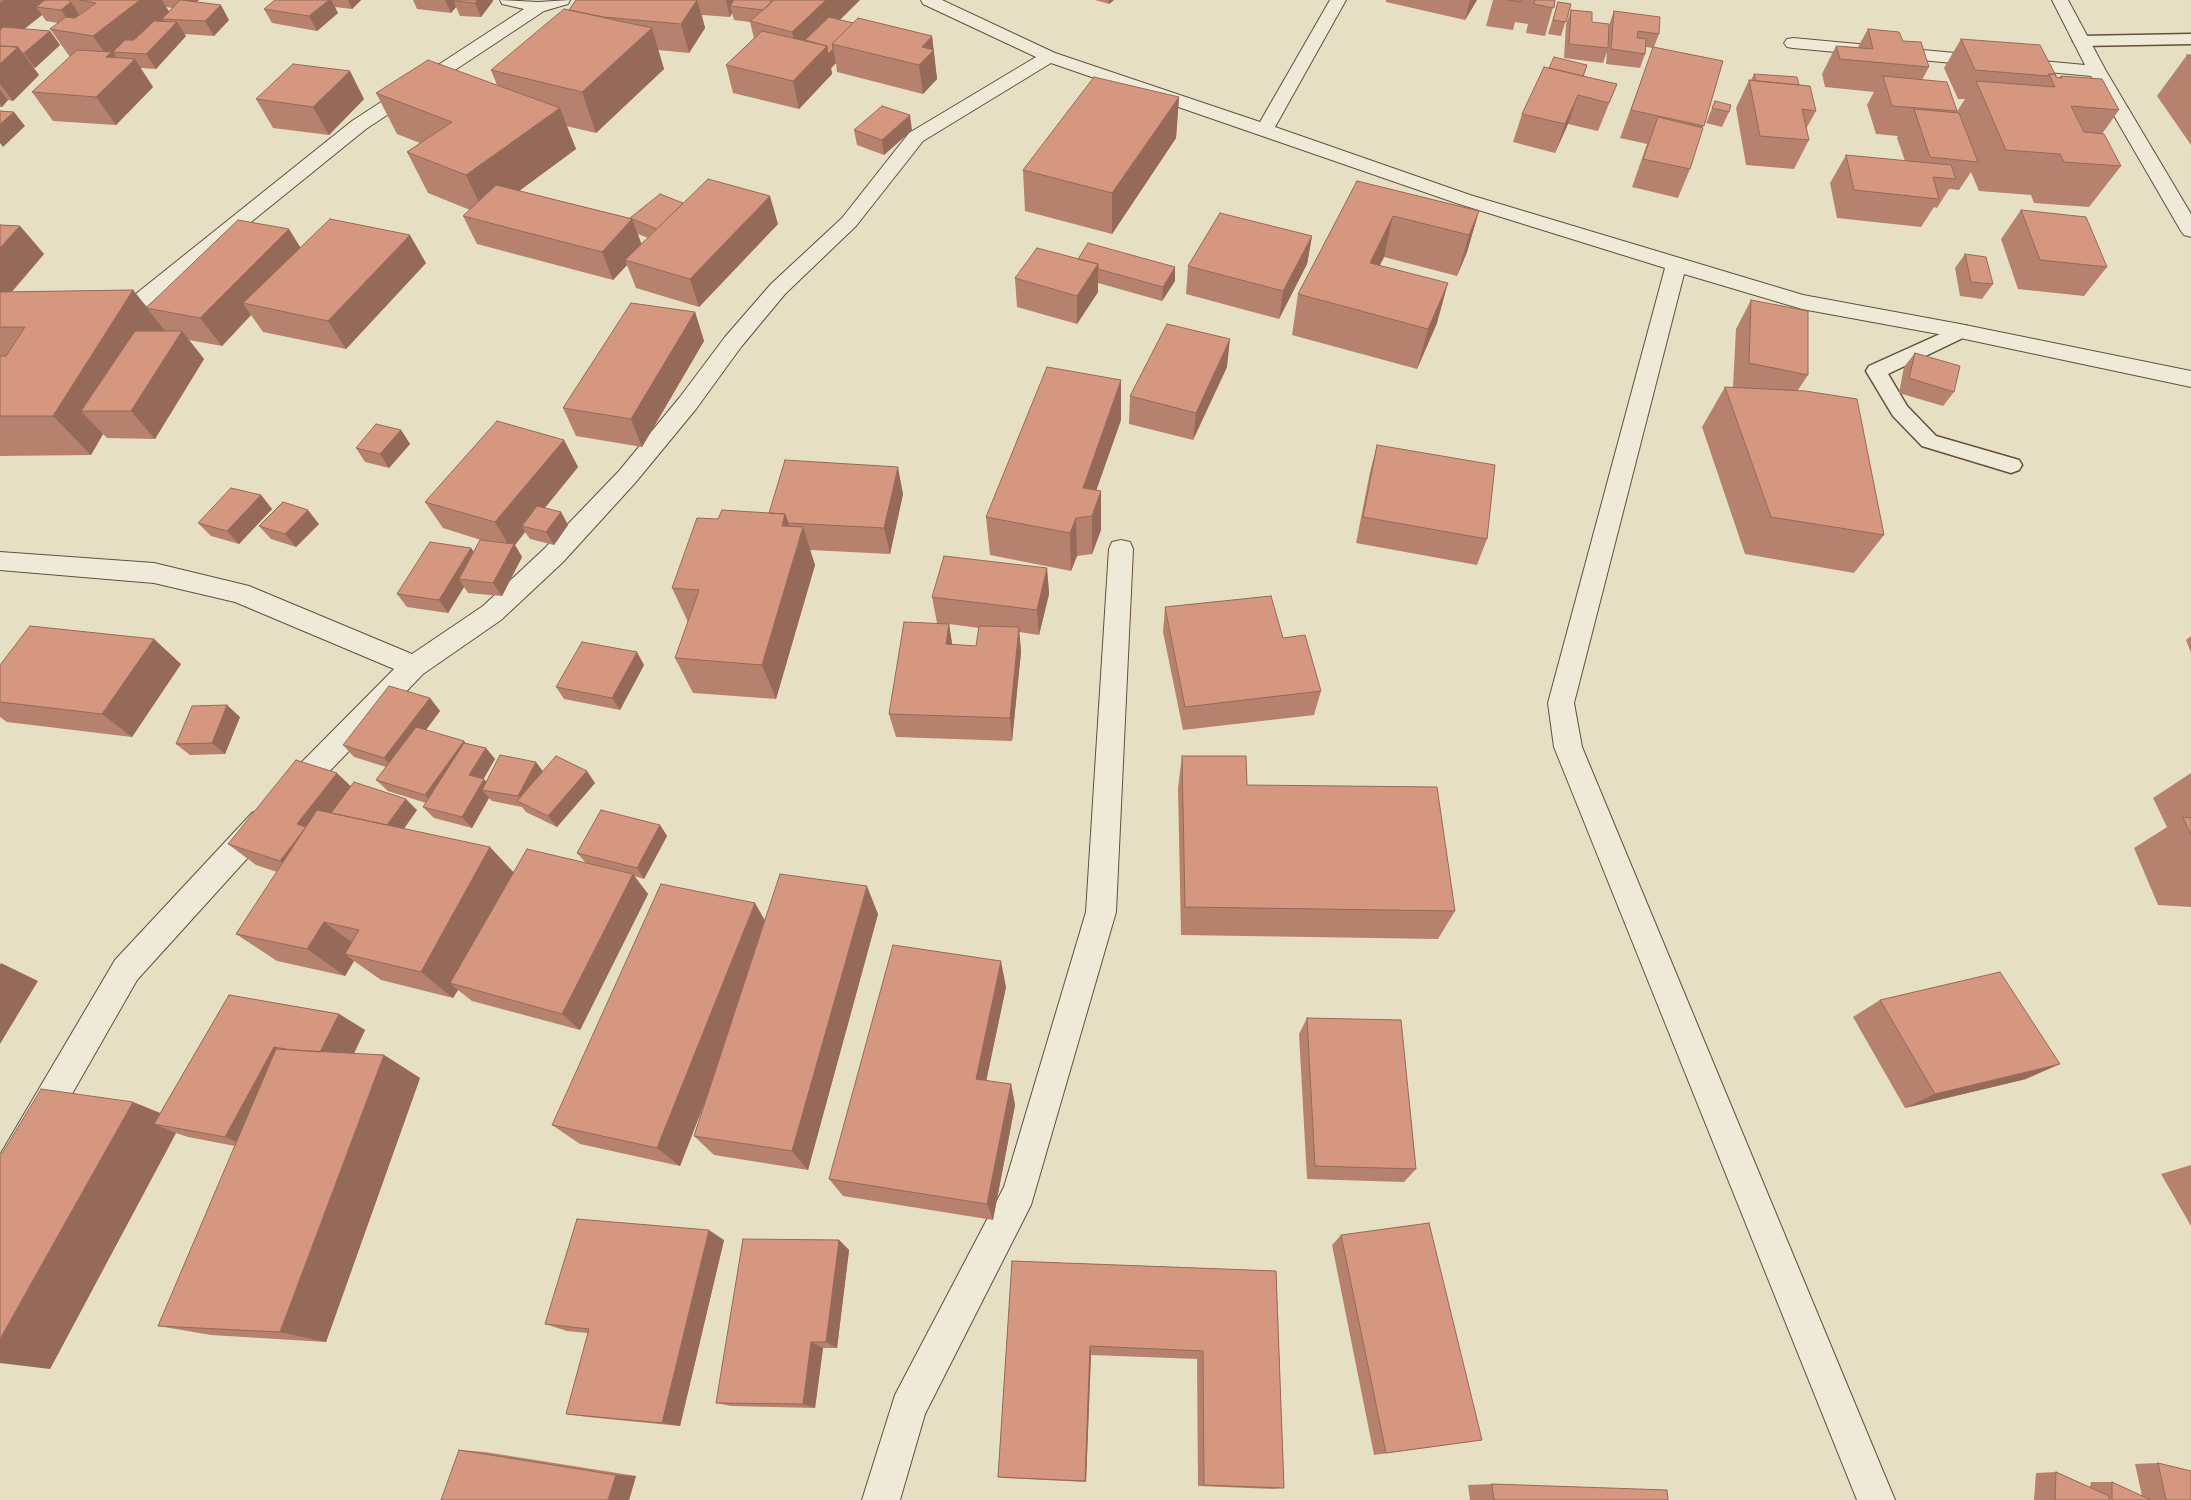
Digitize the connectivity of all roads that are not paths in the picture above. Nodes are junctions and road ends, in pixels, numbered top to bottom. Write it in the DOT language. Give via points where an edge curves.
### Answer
graph roads {
  1 [pos="508,0"];
  2 [pos="562,0"];
  3 [pos="929,0"];
  4 [pos="1338,0"];
  5 [pos="2060,0"];
  6 [pos="538,7"];
  7 [pos="2191,39"];
  8 [pos="2081,41"];
  9 [pos="1793,43"];
  10 [pos="1048,57"];
  11 [pos="2097,71"];
  12 [pos="1264,130"];
  13 [pos="2191,232"];
  14 [pos="1676,265"];
  15 [pos="94,317"];
  16 [pos="1960,331"];
  17 [pos="2191,379"];
  18 [pos="2011,465"];
  19 [pos="1121,549"];
  20 [pos="0,560"];
  21 [pos="414,666"];
  22 [pos="0,1187"];
  23 [pos="881,1500"];
  24 [pos="1876,1500"];
  1 -- 6 [label="street"];
  2 -- 6 [label="street"];
  3 -- 10 [label="street"];
  4 -- 12 [label="street"];
  5 -- 8 [label="street"];
  6 -- 15 [label="street" via="359,125 129,310"];
  7 -- 8 [label="lane"];
  8 -- 11 [label="street"];
  9 -- 11 [label="street"];
  10 -- 12 [label="street"];
  10 -- 21 [label="street" via="916,137 849,222 778,289 627,477 554,555 492,613"];
  11 -- 13 [label="street"];
  12 -- 14 [label="street" via="1463,199"];
  14 -- 16 [label="street" via="1802,302"];
  14 -- 24 [label="street" via="1561,703 1568,747"];
  16 -- 17 [label="street"];
  16 -- 18 [label="lane" via="1876,371 1900,411 1929,441"];
  19 -- 23 [label="street" via="1100,912 1019,1193 908,1408"];
  20 -- 21 [label="street" via="154,573 240,593"];
  21 -- 22 [label="street" via="258,826 126,970"];
}
